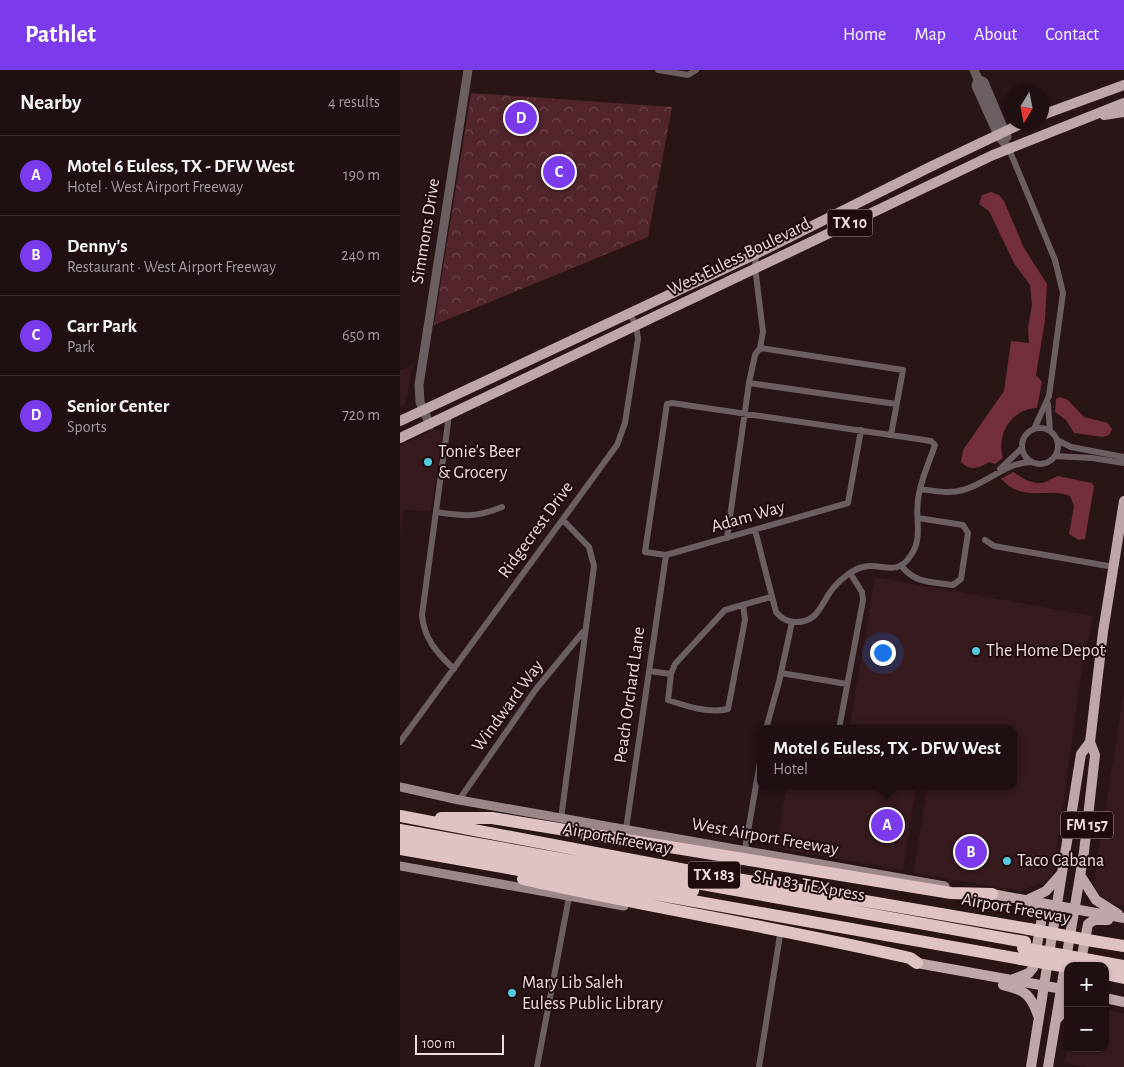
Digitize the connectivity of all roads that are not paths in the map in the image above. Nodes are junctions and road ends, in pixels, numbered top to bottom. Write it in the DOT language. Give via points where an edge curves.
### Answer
graph roads {
  1 [pos="468,70"];
  2 [pos="658,70"];
  3 [pos="696,70"];
  4 [pos="974,70"];
  5 [pos="1124,84"];
  6 [pos="1124,103"];
  7 [pos="1049,112"];
  8 [pos="1124,112"];
  9 [pos="1080,119"];
  10 [pos="1008,130"];
  11 [pos="1002,133"];
  12 [pos="1009,150"];
  13 [pos="756,254"];
  14 [pos="755,267"];
  15 [pos="629,314"];
  16 [pos="636,325"];
  17 [pos="760,348"];
  18 [pos="749,383"];
  19 [pos="1048,396"];
  20 [pos="896,404"];
  21 [pos="422,410"];
  22 [pos="745,414"];
  23 [pos="449,415"];
  24 [pos="400,421"];
  25 [pos="430,425"];
  26 [pos="1034,429"];
  27 [pos="861,430"];
  28 [pos="1050,432"];
  29 [pos="891,435"];
  30 [pos="400,438"];
  31 [pos="1057,440"];
  32 [pos="1022,448"];
  33 [pos="1055,456"];
  34 [pos="1124,457"];
  35 [pos="1032,462"];
  36 [pos="1124,463"];
  37 [pos="995,473"];
  38 [pos="920,489"];
  39 [pos="1124,501"];
  40 [pos="502,506"];
  41 [pos="436,512"];
  42 [pos="918,518"];
  43 [pos="563,520"];
  44 [pos="755,530"];
  45 [pos="727,538"];
  46 [pos="985,540"];
  47 [pos="666,555"];
  48 [pos="901,565"];
  49 [pos="1114,567"];
  50 [pos="850,573"];
  51 [pos="771,598"];
  52 [pos="743,605"];
  53 [pos="792,622"];
  54 [pos="584,631"];
  55 [pos="454,668"];
  56 [pos="649,671"];
  57 [pos="781,673"];
  58 [pos="671,674"];
  59 [pos="847,684"];
  60 [pos="767,725"];
  61 [pos="840,725"];
  62 [pos="400,742"];
  63 [pos="1090,742"];
  64 [pos="757,779"];
  65 [pos="400,787"];
  66 [pos="459,800"];
  67 [pos="406,817"];
  68 [pos="561,819"];
  69 [pos="626,829"];
  70 [pos="400,830"];
  71 [pos="400,840"];
  72 [pos="400,849"];
  73 [pos="745,849"];
  74 [pos="400,854"];
  75 [pos="400,866"];
  76 [pos="1064,871"];
  77 [pos="1080,875"];
  78 [pos="992,894"];
  79 [pos="569,897"];
  80 [pos="1026,901"];
  81 [pos="1058,906"];
  82 [pos="1075,909"];
  83 [pos="1124,919"];
  84 [pos="780,935"];
  85 [pos="1124,946"];
  86 [pos="1023,950"];
  87 [pos="1087,960"];
  88 [pos="1124,960"];
  89 [pos="1067,962"];
  90 [pos="917,963"];
  91 [pos="1064,965"];
  92 [pos="1124,966"];
  93 [pos="959,972"];
  94 [pos="1109,975"];
  95 [pos="1124,978"];
  96 [pos="1010,980"];
  97 [pos="1044,986"];
  98 [pos="1064,990"];
  99 [pos="1109,999"];
  100 [pos="1124,1002"];
  101 [pos="1067,1007"];
  102 [pos="1039,1018"];
  103 [pos="1055,1022"];
  104 [pos="537,1067"];
  105 [pos="758,1067"];
  106 [pos="1031,1067"];
  107 [pos="1048,1067"];
  1 -- 21 [label="street, Simmons Drive" via="419,385"];
  2 -- 3 [label="street" via="688,75"];
  4 -- 11 [label="street" via="978,79 984,82"];
  5 -- 7 [label="main road"];
  6 -- 9 [label="main road, West Euless Boulevard / TX 10"];
  8 -- 9 [label="main road"];
  9 -- 12 [label="main road, West Euless Boulevard / TX 10"];
  10 -- 11 [label="main road, West Euless Boulevard / TX 10"];
  11 -- 12 [label="street"];
  11 -- 13 [label="main road, West Euless Boulevard / TX 10"];
  12 -- 14 [label="main road, West Euless Boulevard / TX 10"];
  12 -- 19 [label="street" via="1062,284 1063,306"];
  13 -- 14 [label="street"];
  13 -- 15 [label="main road, West Euless Boulevard / TX 10"];
  14 -- 16 [label="main road, West Euless Boulevard / TX 10"];
  14 -- 17 [label="street" via="763,323"];
  15 -- 16 [label="street"];
  15 -- 21 [label="main road, West Euless Boulevard / TX 10"];
  16 -- 23 [label="main road, West Euless Boulevard / TX 10"];
  16 -- 43 [label="street, Ridgecrest Drive" via="638,339 621,437"];
  17 -- 18 [label="street" via="755,355"];
  17 -- 20 [label="street" via="903,370"];
  18 -- 20 [label="street"];
  18 -- 22 [label="street"];
  19 -- 26 [label="street"];
  19 -- 28 [label="street"];
  20 -- 29 [label="street"];
  21 -- 24 [label="main road, West Euless Boulevard / TX 10"];
  21 -- 25 [label="street, Simmons Drive"];
  22 -- 27 [label="street"];
  22 -- 45 [label="street"];
  22 -- 47 [label="street" via="672,402 665,407 645,552"];
  23 -- 25 [label="main road, West Euless Boulevard / TX 10"];
  23 -- 41 [label="street"];
  25 -- 30 [label="main road, West Euless Boulevard / TX 10"];
  26 -- 28 [label="street"];
  26 -- 32 [label="street" via="1024,439"];
  27 -- 29 [label="street"];
  27 -- 44 [label="street, Adam Way" via="848,502"];
  28 -- 31 [label="street"];
  29 -- 38 [label="street" via="931,441 935,445"];
  31 -- 33 [label="street"];
  31 -- 34 [label="street" via="1071,447"];
  32 -- 35 [label="street"];
  32 -- 37 [label="street"];
  33 -- 35 [label="street" via="1047,462"];
  33 -- 36 [label="street"];
  35 -- 37 [label="street"];
  37 -- 38 [label="street" via="965,490 950,493"];
  38 -- 42 [label="street"];
  39 -- 49 [label="main road, FM 157"];
  40 -- 41 [label="street" via="481,515"];
  41 -- 55 [label="street" via="422,623 434,650"];
  42 -- 48 [label="street" via="917,546"];
  42 -- 48 [label="street" via="963,525 967,529 959,582 953,585 918,580 906,573"];
  43 -- 54 [label="street" via="583,540 593,558"];
  43 -- 55 [label="street, Ridgecrest Drive"];
  44 -- 45 [label="street, Adam Way"];
  44 -- 51 [label="street"];
  45 -- 47 [label="street, Adam Way"];
  46 -- 49 [label="street" via="994,546"];
  47 -- 56 [label="street, Peach Orchard Lane"];
  48 -- 50 [label="street" via="889,569 863,567"];
  49 -- 63 [label="main road, FM 157"];
  50 -- 53 [label="street" via="834,587 813,619"];
  50 -- 59 [label="street" via="862,592 863,600"];
  51 -- 52 [label="street"];
  51 -- 53 [label="street" via="776,612"];
  52 -- 58 [label="street" via="725,610 676,664"];
  52 -- 58 [label="street" via="745,620 728,709 710,710 668,700"];
  53 -- 57 [label="street"];
  54 -- 66 [label="street, Windward Way" via="536,688"];
  54 -- 68 [label="street"];
  55 -- 62 [label="street, Ridgecrest Drive"];
  56 -- 58 [label="street"];
  56 -- 69 [label="street, Peach Orchard Lane"];
  57 -- 59 [label="street"];
  57 -- 60 [label="street"];
  59 -- 61 [label="street"];
  63 -- 76 [label="main road, FM 157" via="1081,754"];
  63 -- 77 [label="main road, FM 157" via="1095,756"];
  64 -- 73 [label="street"];
  65 -- 66 [label="main road, West Airport Freeway"];
  66 -- 68 [label="main road, West Airport Freeway"];
  67 -- 78 [label="highway" via="492,818 951,893"];
  67 -- 85 [label="highway, Airport Freeway / TX 183, bridge" via="696,872"];
  68 -- 69 [label="main road, West Airport Freeway"];
  69 -- 73 [label="main road, West Airport Freeway"];
  70 -- 86 [label="highway, SH 183 TEXpress"];
  71 -- 86 [label="highway, SH 183 TEXpress"];
  72 -- 86 [label="highway, TX 183"];
  73 -- 78 [label="main road, West Airport Freeway"];
  74 -- 90 [label="highway" via="604,898 807,934 910,958"];
  75 -- 79 [label="main road"];
  76 -- 80 [label="main road" via="1046,890"];
  76 -- 81 [label="main road, FM 157"];
  77 -- 82 [label="main road, FM 157"];
  77 -- 83 [label="main road" via="1096,900"];
  78 -- 80 [label="main road, West Airport Freeway"];
  79 -- 84 [label="main road"];
  79 -- 104 [label="street"];
  80 -- 81 [label="main road, West Airport Freeway"];
  80 -- 96 [label="main road" via="1042,917 1033,968 1030,973"];
  81 -- 82 [label="main road, West Airport Freeway"];
  81 -- 97 [label="main road, FM 157"];
  82 -- 83 [label="main road, West Airport Freeway"];
  82 -- 89 [label="main road, FM 157"];
  83 -- 87 [label="main road" via="1104,919 1088,924"];
  84 -- 90 [label="main road"];
  84 -- 105 [label="street"];
  86 -- 87 [label="highway, SH 183 TEXpress, bridge"];
  86 -- 91 [label="highway, TX 183, bridge"];
  87 -- 88 [label="highway, SH 183 TEXpress"];
  87 -- 92 [label="highway, SH 183 TEXpress"];
  90 -- 93 [label="main road"];
  93 -- 96 [label="main road"];
  93 -- 102 [label="main road" via="971,979 1019,989 1028,996"];
  94 -- 95 [label="highway"];
  96 -- 97 [label="main road"];
  97 -- 98 [label="main road"];
  97 -- 102 [label="main road, FM 157"];
  98 -- 103 [label="main road, FM 157"];
  99 -- 100 [label="main road"];
  101 -- 103 [label="main road"];
  102 -- 106 [label="main road, FM 157"];
  103 -- 107 [label="main road, FM 157"];
}
